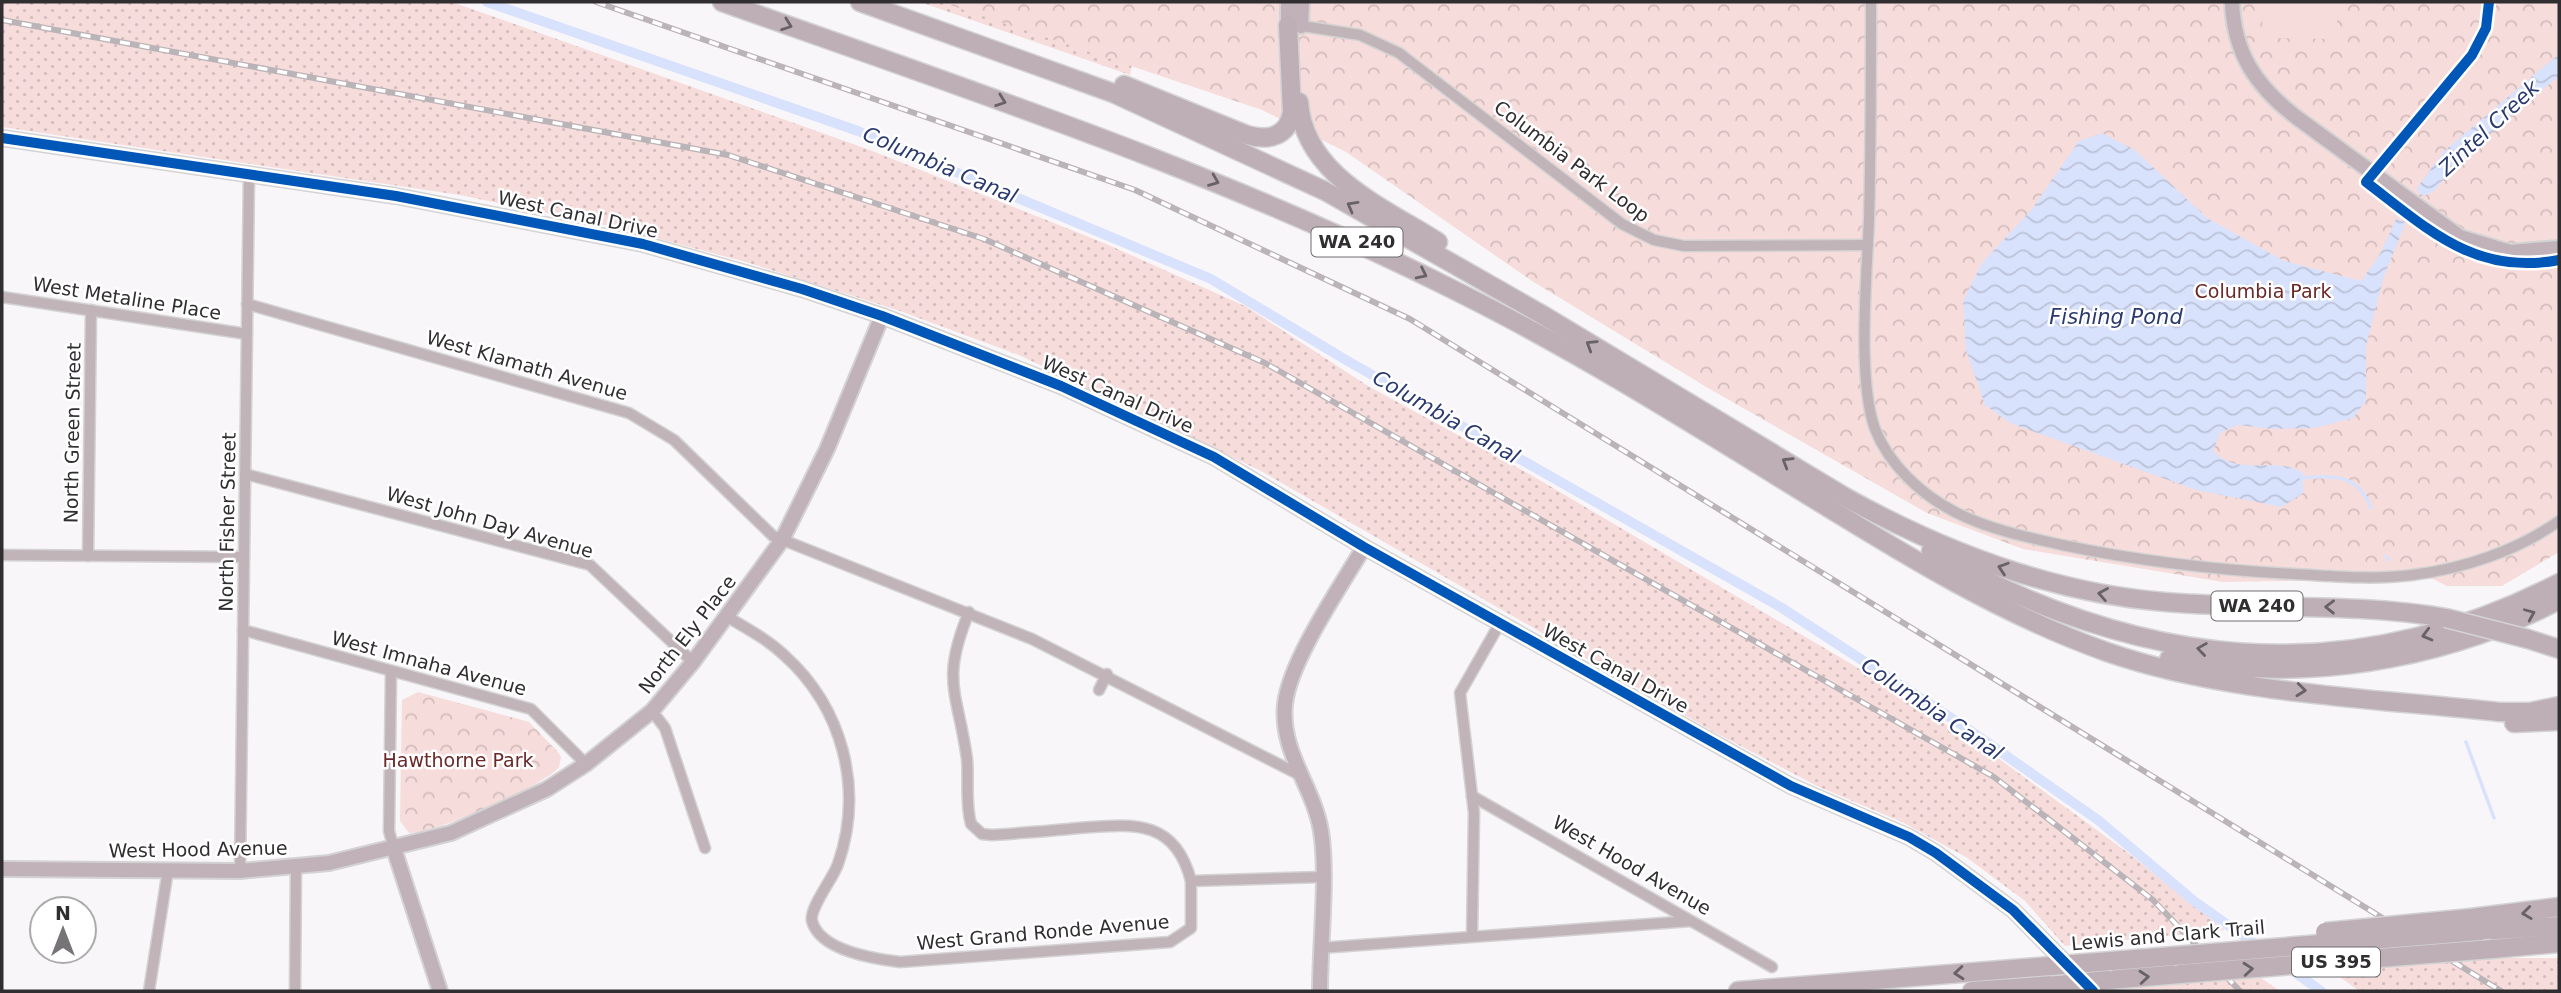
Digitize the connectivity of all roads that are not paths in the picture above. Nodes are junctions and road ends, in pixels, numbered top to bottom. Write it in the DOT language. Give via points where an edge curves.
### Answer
graph roads {
  1 [pos="722,2"];
  2 [pos="860,2"];
  3 [pos="869,2"];
  4 [pos="1288,2"];
  5 [pos="1302,2"];
  6 [pos="1871,2"];
  7 [pos="2232,2"];
  8 [pos="1295,25"];
  9 [pos="2,138"];
  10 [pos="248,174"];
  11 [pos="1868,245"];
  12 [pos="2559,248"];
  13 [pos="2,297"];
  14 [pos="247,304"];
  15 [pos="91,310"];
  16 [pos="1541,314"];
  17 [pos="882,316"];
  18 [pos="247,334"];
  19 [pos="245,474"];
  20 [pos="1845,497"];
  21 [pos="2559,521"];
  22 [pos="782,540"];
  23 [pos="1364,547"];
  24 [pos="2,555"];
  25 [pos="88,556"];
  26 [pos="244,557"];
  27 [pos="1946,578"];
  28 [pos="2559,583"];
  29 [pos="2559,600"];
  30 [pos="969,612"];
  31 [pos="726,616"];
  32 [pos="1500,623"];
  33 [pos="243,630"];
  34 [pos="2559,649"];
  35 [pos="693,662"];
  36 [pos="391,672"];
  37 [pos="1107,674"];
  38 [pos="1099,690"];
  39 [pos="2362,697"];
  40 [pos="2559,706"];
  41 [pos="652,711"];
  42 [pos="2559,722"];
  43 [pos="586,764"];
  44 [pos="1298,774"];
  45 [pos="1472,796"];
  46 [pos="705,848"];
  47 [pos="394,849"];
  48 [pos="296,868"];
  49 [pos="2,869"];
  50 [pos="168,870"];
  51 [pos="240,871"];
  52 [pos="1322,877"];
  53 [pos="1191,881"];
  54 [pos="2559,907"];
  55 [pos="1691,921"];
  56 [pos="2476,924"];
  57 [pos="2559,926"];
  58 [pos="1472,936"];
  59 [pos="2559,943"];
  60 [pos="1320,948"];
  61 [pos="2492,949"];
  62 [pos="2559,949"];
  63 [pos="1772,967"];
  64 [pos="149,991"];
  65 [pos="295,991"];
  66 [pos="440,991"];
  67 [pos="1320,991"];
  68 [pos="1738,991"];
  69 [pos="1972,991"];
  70 [pos="2093,991"];
  1 -- 27 [label="highway, WA 240, one-way" via="1154,157 1359,243 1565,347"];
  16 -- 2 [label="highway, WA 240, one-way" via="1325,191 1220,141 1113,93"];
  3 -- 8 [label="highway" via="1045,55 1258,138 1277,135 1291,119"];
  4 -- 8 [label="street"];
  5 -- 8 [label="street"];
  6 -- 11 [label="street"];
  7 -- 12 [label="street" via="2238,44 2260,86 2296,117 2460,237 2491,248 2529,253"];
  8 -- 11 [label="street, Columbia Park Loop" via="1360,35 1399,53 1622,224 1654,240 1698,247"];
  8 -- 16 [label="highway" via="1300,113 1305,134 1320,159 1359,192 1455,252"];
  9 -- 10 [label="street, West Canal Drive"];
  10 -- 14 [label="street, North Fisher Street"];
  10 -- 17 [label="street, West Canal Drive" via="471,209 630,242"];
  11 -- 21 [label="street" via="1867,374 1875,429 1895,461 1923,491 1946,508 1982,524 2158,563 2390,576 2467,564 2536,536"];
  13 -- 15 [label="street, West Metaline Place"];
  14 -- 18 [label="street, North Fisher Street"];
  14 -- 22 [label="street, West Klamath Avenue" via="629,412 674,440 765,531"];
  15 -- 18 [label="street, West Metaline Place"];
  15 -- 25 [label="street, North Green Street"];
  20 -- 16 [label="highway, WA 240, one-way"];
  17 -- 22 [label="street, North Ely Place" via="827,449"];
  17 -- 23 [label="street, West Canal Drive" via="1061,386 1214,457"];
  18 -- 19 [label="street, North Fisher Street"];
  19 -- 26 [label="street, North Fisher Street"];
  19 -- 35 [label="street, West John Day Avenue" via="590,565"];
  28 -- 20 [label="highway, one-way" via="2463,624 2390,644 2301,654 2212,651 2131,636 2046,608 1940,556"];
  34 -- 20 [label="highway, WA 240, one-way, bridge" via="2446,618 2358,608 2164,602 2090,592 1967,555"];
  22 -- 30 [label="street, West Klamath Avenue"];
  22 -- 31 [label="street, North Ely Place"];
  23 -- 32 [label="street, West Canal Drive"];
  23 -- 44 [label="street" via="1305,651 1287,693 1285,726"];
  24 -- 25 [label="street"];
  25 -- 26 [label="street"];
  26 -- 33 [label="street, North Fisher Street"];
  27 -- 29 [label="highway, one-way" via="2060,628 2120,648 2193,663 2250,668 2334,666 2418,652 2479,634"];
  27 -- 39 [label="highway, WA 240, one-way" via="2053,630 2139,662 2231,682"];
  30 -- 37 [label="street, West Klamath Avenue"];
  30 -- 53 [label="street" via="955,646 951,684 967,759 969,815 976,829 992,835 1145,827 1174,845"];
  31 -- 35 [label="street, North Ely Place"];
  31 -- 53 [label="street, West Grand Ronde Avenue" via="783,653 799,670 825,706 842,745 850,789 848,827 837,866 813,910 813,924 820,935 842,948 900,962 1170,942 1191,928"];
  32 -- 45 [label="street" via="1460,693"];
  32 -- 70 [label="street, West Canal Drive" via="1791,786 1936,853 2012,910"];
  33 -- 36 [label="street, West Imnaha Avenue"];
  33 -- 51 [label="street, North Fisher Street"];
  35 -- 41 [label="street, North Ely Place"];
  36 -- 43 [label="street, West Imnaha Avenue" via="531,709"];
  36 -- 47 [label="street" via="389,831"];
  37 -- 38 [label="street"];
  37 -- 44 [label="street, West Klamath Avenue"];
  39 -- 40 [label="highway, WA 240" via="2510,713"];
  39 -- 42 [label="highway" via="2499,722"];
  41 -- 43 [label="street, North Ely Place"];
  41 -- 46 [label="street" via="665,728"];
  43 -- 47 [label="street, North Ely Place" via="481,821"];
  44 -- 52 [label="street" via="1319,821"];
  45 -- 55 [label="street, West Hood Avenue"];
  45 -- 58 [label="street"];
  47 -- 48 [label="street, West Hood Avenue"];
  47 -- 66 [label="street"];
  48 -- 51 [label="street, West Hood Avenue"];
  48 -- 65 [label="street"];
  49 -- 50 [label="street, West Hood Avenue"];
  50 -- 51 [label="street, West Hood Avenue"];
  50 -- 64 [label="street"];
  52 -- 53 [label="street"];
  52 -- 60 [label="street"];
  54 -- 56 [label="highway, one-way"];
  55 -- 58 [label="street"];
  55 -- 63 [label="street, West Hood Avenue"];
  56 -- 57 [label="highway, Lewis and Clark Trail / US 395"];
  56 -- 68 [label="highway, Lewis and Clark Trail / US 395, one-way, bridge" via="2174,956"];
  58 -- 60 [label="street"];
  59 -- 61 [label="highway, Lewis and Clark Trail / US 395"];
  60 -- 67 [label="street"];
  61 -- 62 [label="highway"];
  69 -- 61 [label="highway, Lewis and Clark Trail / US 395, one-way, bridge"];
}
